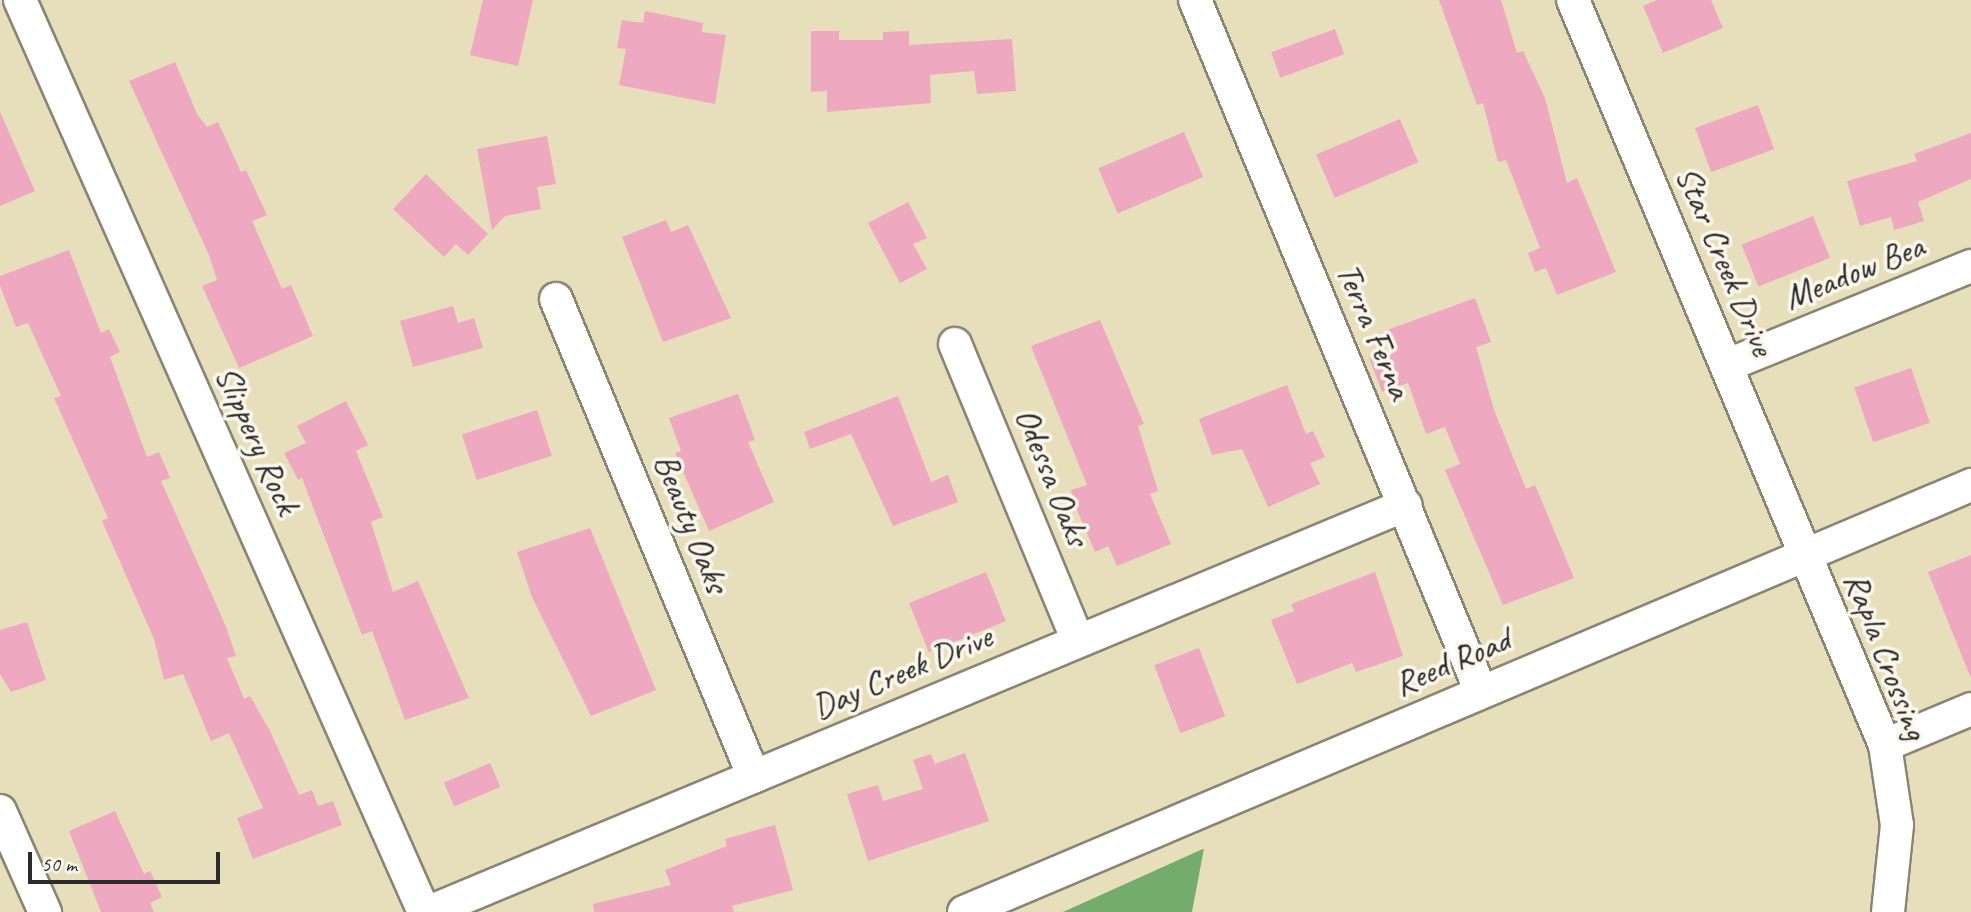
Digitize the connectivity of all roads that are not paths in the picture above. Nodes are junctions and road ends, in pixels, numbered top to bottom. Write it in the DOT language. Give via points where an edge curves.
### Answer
graph roads {
  1 [pos="20,0"];
  2 [pos="1195,0"];
  3 [pos="1573,0"];
  4 [pos="1971,266"];
  5 [pos="556,299"];
  6 [pos="955,344"];
  7 [pos="1728,365"];
  8 [pos="1971,485"];
  9 [pos="1406,505"];
  10 [pos="1804,554"];
  11 [pos="1077,639"];
  12 [pos="1481,692"];
  13 [pos="1971,709"];
  14 [pos="1885,745"];
  15 [pos="754,777"];
  16 [pos="0,811"];
  17 [pos="44,912"];
  18 [pos="427,912"];
  19 [pos="964,912"];
  20 [pos="1888,912"];
  1 -- 18 [label="street, Slippery Rock"];
  2 -- 9 [label="street, Terra Ferna"];
  3 -- 7 [label="street, Star Creek Drive"];
  4 -- 7 [label="street, Meadow Bea"];
  5 -- 15 [label="street, Beauty Oaks"];
  6 -- 11 [label="street, Odessa Oaks"];
  7 -- 10 [label="street, Star Creek Drive"];
  8 -- 10 [label="street, Reed Road"];
  9 -- 11 [label="street, Day Creek Drive"];
  9 -- 12 [label="street, Terra Ferna"];
  10 -- 12 [label="street, Reed Road"];
  10 -- 14 [label="street, Rapla Crossing"];
  11 -- 15 [label="street, Day Creek Drive"];
  12 -- 19 [label="street, Reed Road"];
  13 -- 14 [label="street"];
  14 -- 20 [label="street, Rapla Crossing" via="1897,825"];
  15 -- 18 [label="street, Day Creek Drive"];
  16 -- 17 [label="street"];
}
